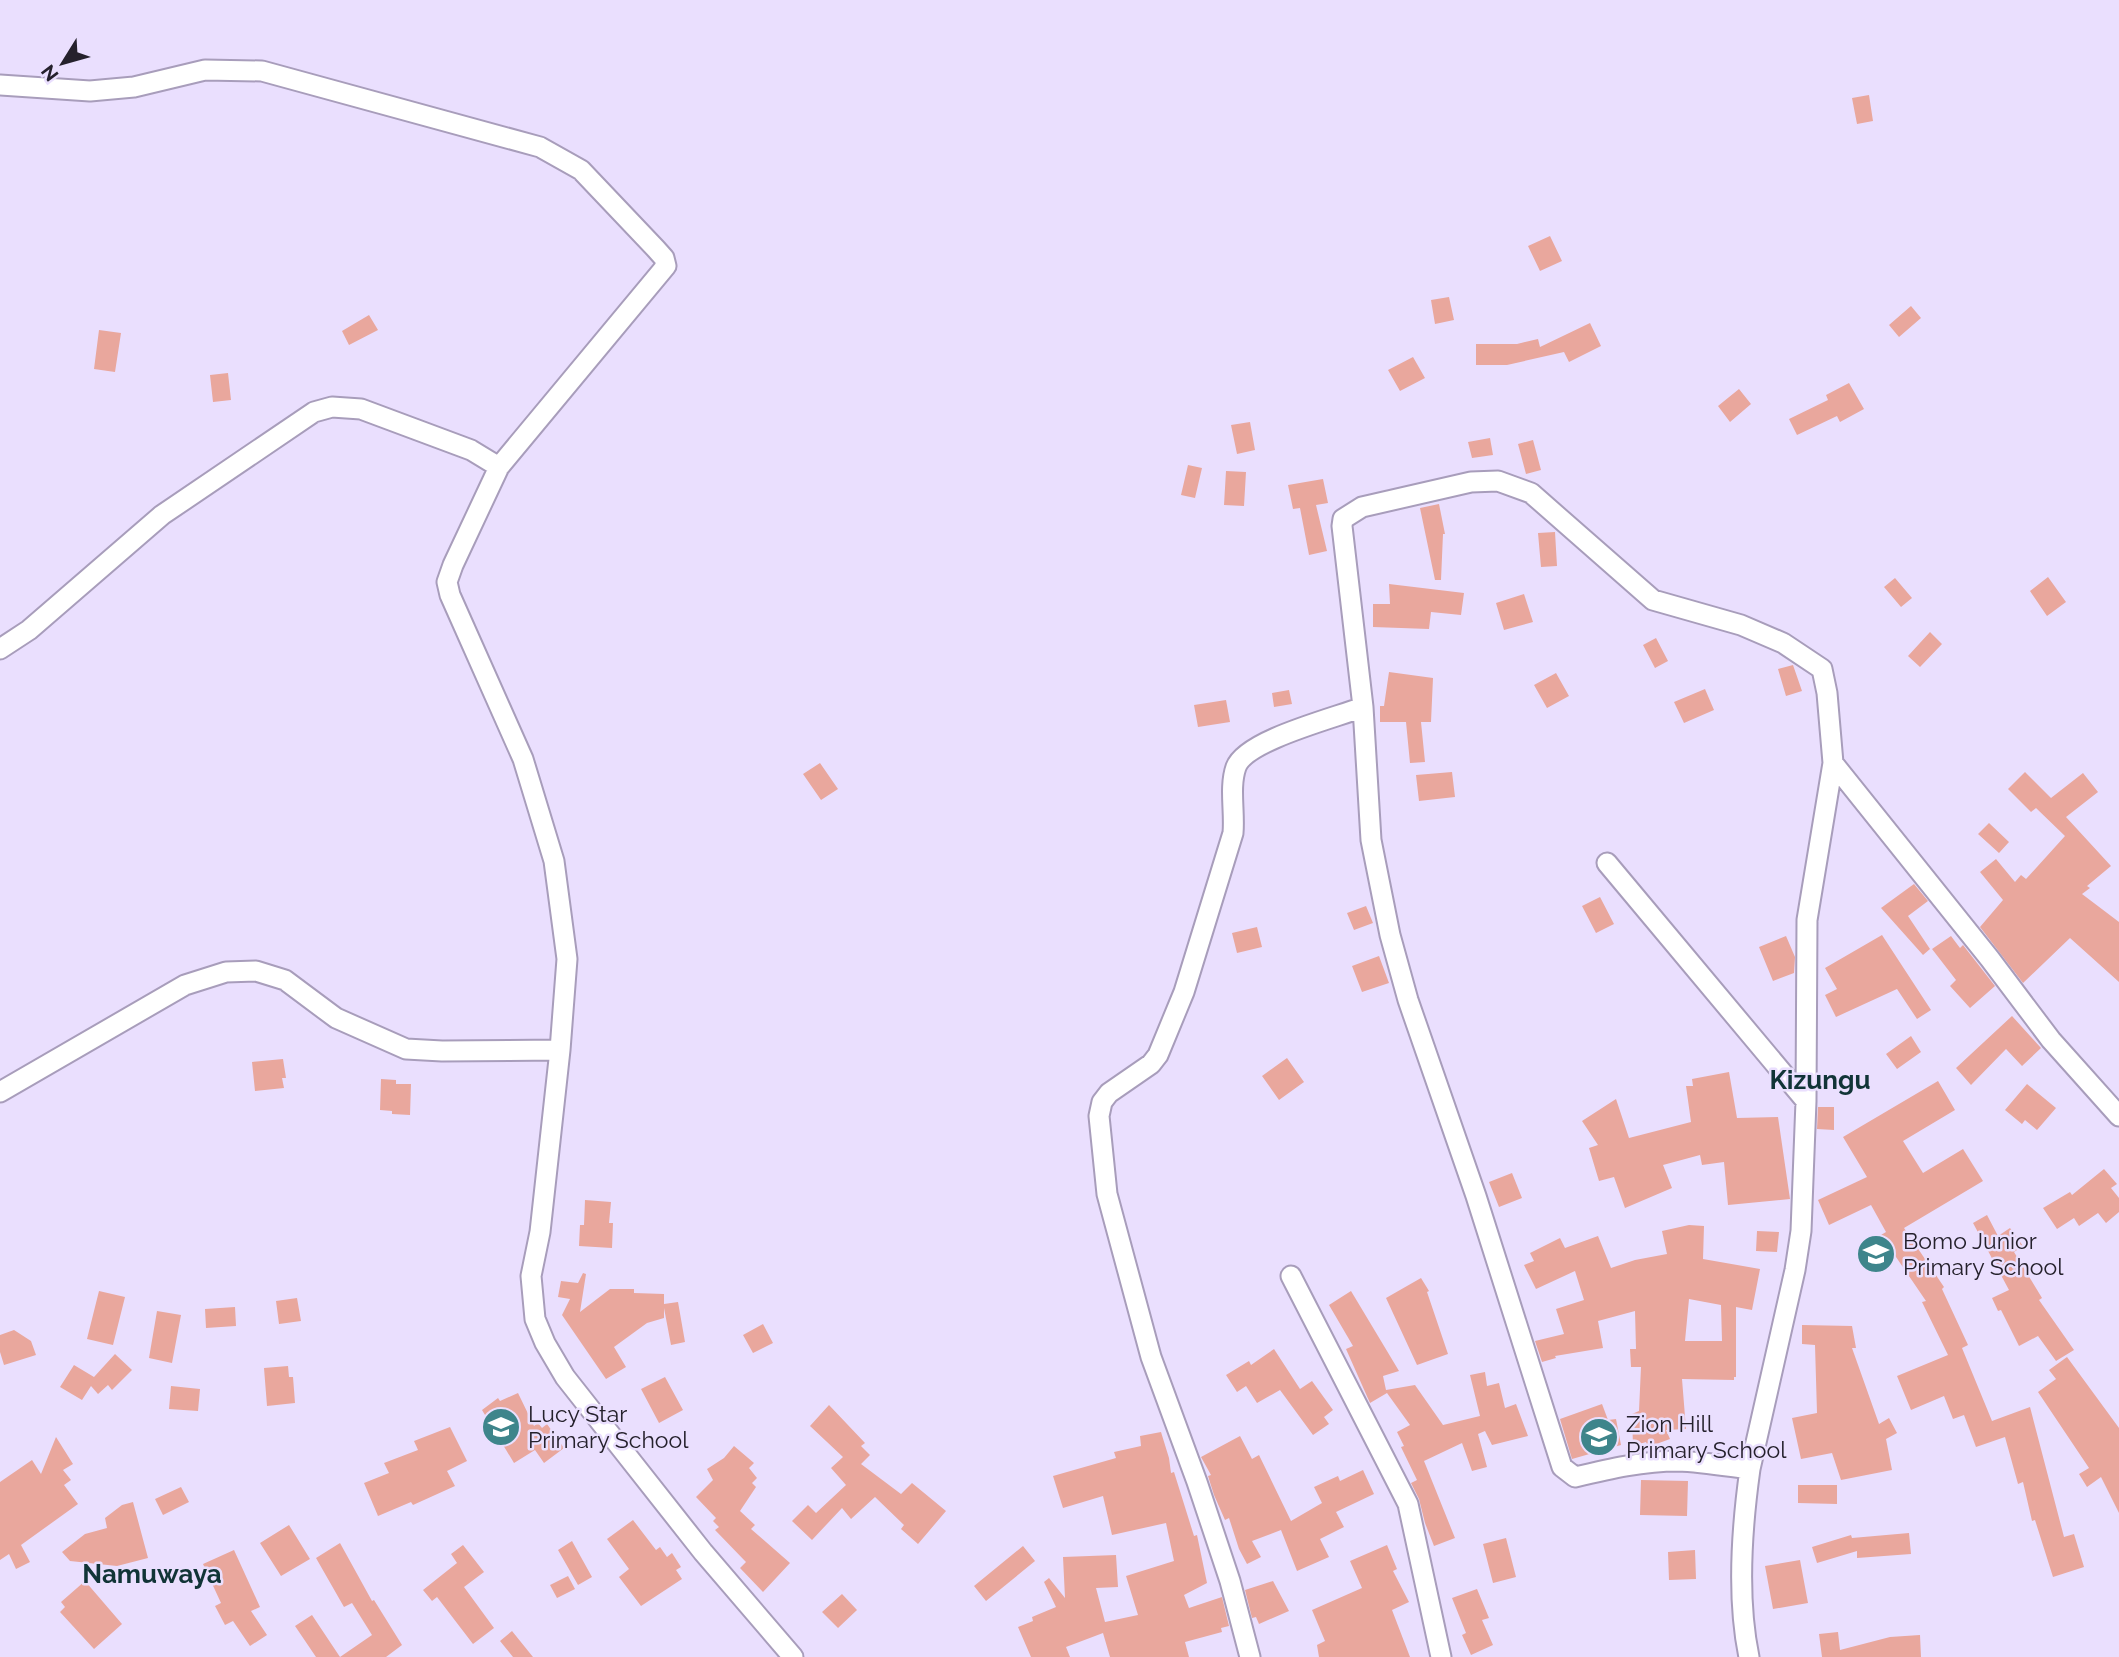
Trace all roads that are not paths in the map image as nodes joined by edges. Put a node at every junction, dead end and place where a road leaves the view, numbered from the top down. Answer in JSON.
{"nodes":[{"id":1,"x":0,"y":85,"type":"edge"},
{"id":2,"x":499,"y":467,"type":"junction"},
{"id":3,"x":0,"y":649,"type":"edge"},
{"id":4,"x":1363,"y":707,"type":"junction"},
{"id":5,"x":1833,"y":763,"type":"junction"},
{"id":6,"x":1607,"y":863,"type":"dead end"},
{"id":7,"x":560,"y":1050,"type":"junction"},
{"id":8,"x":0,"y":1092,"type":"edge"},
{"id":9,"x":1806,"y":1101,"type":"junction"},
{"id":10,"x":2119,"y":1116,"type":"edge"},
{"id":11,"x":1291,"y":1276,"type":"dead end"},
{"id":12,"x":1750,"y":1469,"type":"junction"},
{"id":13,"x":793,"y":1657,"type":"edge"},
{"id":14,"x":1250,"y":1657,"type":"edge"},
{"id":15,"x":1441,"y":1657,"type":"edge"},
{"id":16,"x":1749,"y":1657,"type":"edge"}],
"edges":[{"from":1,"to":2,"type":"street"},
{"from":2,"to":3,"type":"street"},
{"from":2,"to":7,"type":"street"},
{"from":4,"to":5,"type":"street"},
{"from":4,"to":12,"type":"street"},
{"from":4,"to":14,"type":"street"},
{"from":5,"to":9,"type":"street"},
{"from":5,"to":10,"type":"street"},
{"from":6,"to":9,"type":"street"},
{"from":7,"to":8,"type":"street"},
{"from":7,"to":13,"type":"street"},
{"from":9,"to":12,"type":"street"},
{"from":11,"to":15,"type":"street"},
{"from":12,"to":16,"type":"street"}]}
